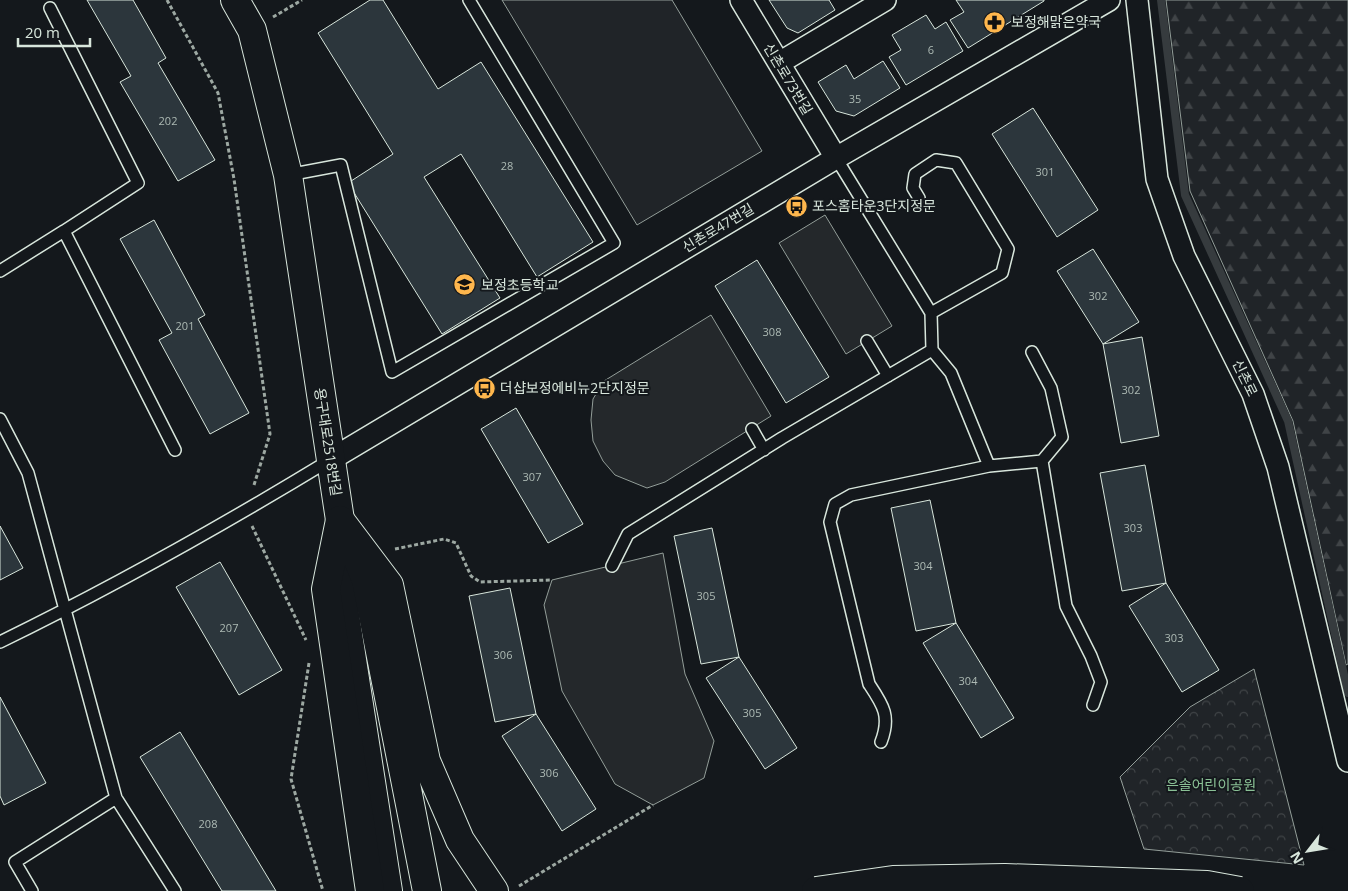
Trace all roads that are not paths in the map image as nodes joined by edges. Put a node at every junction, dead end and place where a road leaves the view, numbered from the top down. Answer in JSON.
{"nodes":[{"id":1,"x":235,"y":0,"type":"edge"},
{"id":2,"x":469,"y":0,"type":"edge"},
{"id":3,"x":740,"y":0,"type":"edge"},
{"id":4,"x":885,"y":0,"type":"edge"},
{"id":5,"x":1109,"y":0,"type":"edge"},
{"id":6,"x":1137,"y":0,"type":"edge"},
{"id":7,"x":50,"y":8,"type":"dead end"},
{"id":8,"x":779,"y":63,"type":"junction"},
{"id":9,"x":836,"y":158,"type":"junction"},
{"id":10,"x":288,"y":175,"type":"junction"},
{"id":11,"x":919,"y":198,"type":"dead end"},
{"id":12,"x":64,"y":231,"type":"junction"},
{"id":13,"x":0,"y":271,"type":"edge"},
{"id":14,"x":931,"y":313,"type":"junction"},
{"id":15,"x":867,"y":341,"type":"dead end"},
{"id":16,"x":932,"y":350,"type":"junction"},
{"id":17,"x":1032,"y":352,"type":"dead end"},
{"id":18,"x":888,"y":376,"type":"junction"},
{"id":19,"x":0,"y":419,"type":"edge"},
{"id":20,"x":752,"y":429,"type":"dead end"},
{"id":21,"x":175,"y":450,"type":"dead end"},
{"id":22,"x":764,"y":450,"type":"junction"},
{"id":23,"x":330,"y":460,"type":"junction"},
{"id":24,"x":1042,"y":461,"type":"junction"},
{"id":25,"x":989,"y":466,"type":"junction"},
{"id":26,"x":340,"y":520,"type":"junction"},
{"id":27,"x":612,"y":566,"type":"dead end"},
{"id":28,"x":64,"y":611,"type":"junction"},
{"id":29,"x":0,"y":642,"type":"edge"},
{"id":30,"x":1093,"y":705,"type":"dead end"},
{"id":31,"x":881,"y":742,"type":"dead end"},
{"id":32,"x":1348,"y":761,"type":"edge"},
{"id":33,"x":116,"y":798,"type":"junction"},
{"id":34,"x":32,"y":891,"type":"edge"},
{"id":35,"x":175,"y":891,"type":"edge"},
{"id":36,"x":370,"y":891,"type":"edge"},
{"id":37,"x":388,"y":891,"type":"edge"},
{"id":38,"x":427,"y":891,"type":"edge"},
{"id":39,"x":494,"y":891,"type":"edge"},
{"id":40,"x":816,"y":891,"type":"edge"},
{"id":41,"x":1240,"y":891,"type":"edge"}],
"edges":[{"from":1,"to":10,"type":"main road","name":"용구대로2518번길"},
{"from":2,"to":10,"type":"lane"},
{"from":3,"to":8,"type":"street","name":"신촌로73번길"},
{"from":4,"to":8,"type":"street"},
{"from":5,"to":9,"type":"street","name":"신촌로47번길"},
{"from":6,"to":32,"type":"street","name":"신촌로"},
{"from":7,"to":12,"type":"lane"},
{"from":8,"to":9,"type":"street","name":"신촌로73번길"},
{"from":9,"to":14,"type":"lane"},
{"from":9,"to":23,"type":"street","name":"신촌로47번길"},
{"from":10,"to":23,"type":"main road","name":"용구대로2518번길"},
{"from":11,"to":14,"type":"lane"},
{"from":12,"to":13,"type":"lane"},
{"from":12,"to":21,"type":"lane"},
{"from":14,"to":16,"type":"lane"},
{"from":15,"to":18,"type":"lane"},
{"from":16,"to":18,"type":"lane"},
{"from":16,"to":25,"type":"lane"},
{"from":17,"to":24,"type":"lane"},
{"from":18,"to":22,"type":"lane"},
{"from":19,"to":28,"type":"lane"},
{"from":20,"to":22,"type":"lane"},
{"from":22,"to":27,"type":"lane"},
{"from":23,"to":26,"type":"main road","name":"용구대로2518번길"},
{"from":23,"to":28,"type":"lane"},
{"from":24,"to":25,"type":"lane"},
{"from":24,"to":30,"type":"lane"},
{"from":25,"to":31,"type":"lane"},
{"from":26,"to":36,"type":"main road"},
{"from":26,"to":37,"type":"main road","name":"용구대로2518번길"},
{"from":26,"to":38,"type":"main road"},
{"from":26,"to":39,"type":"main road"},
{"from":28,"to":29,"type":"lane"},
{"from":28,"to":33,"type":"lane"},
{"from":33,"to":34,"type":"lane"},
{"from":33,"to":35,"type":"lane"},
{"from":40,"to":41,"type":"main road","bridge":true}]}
